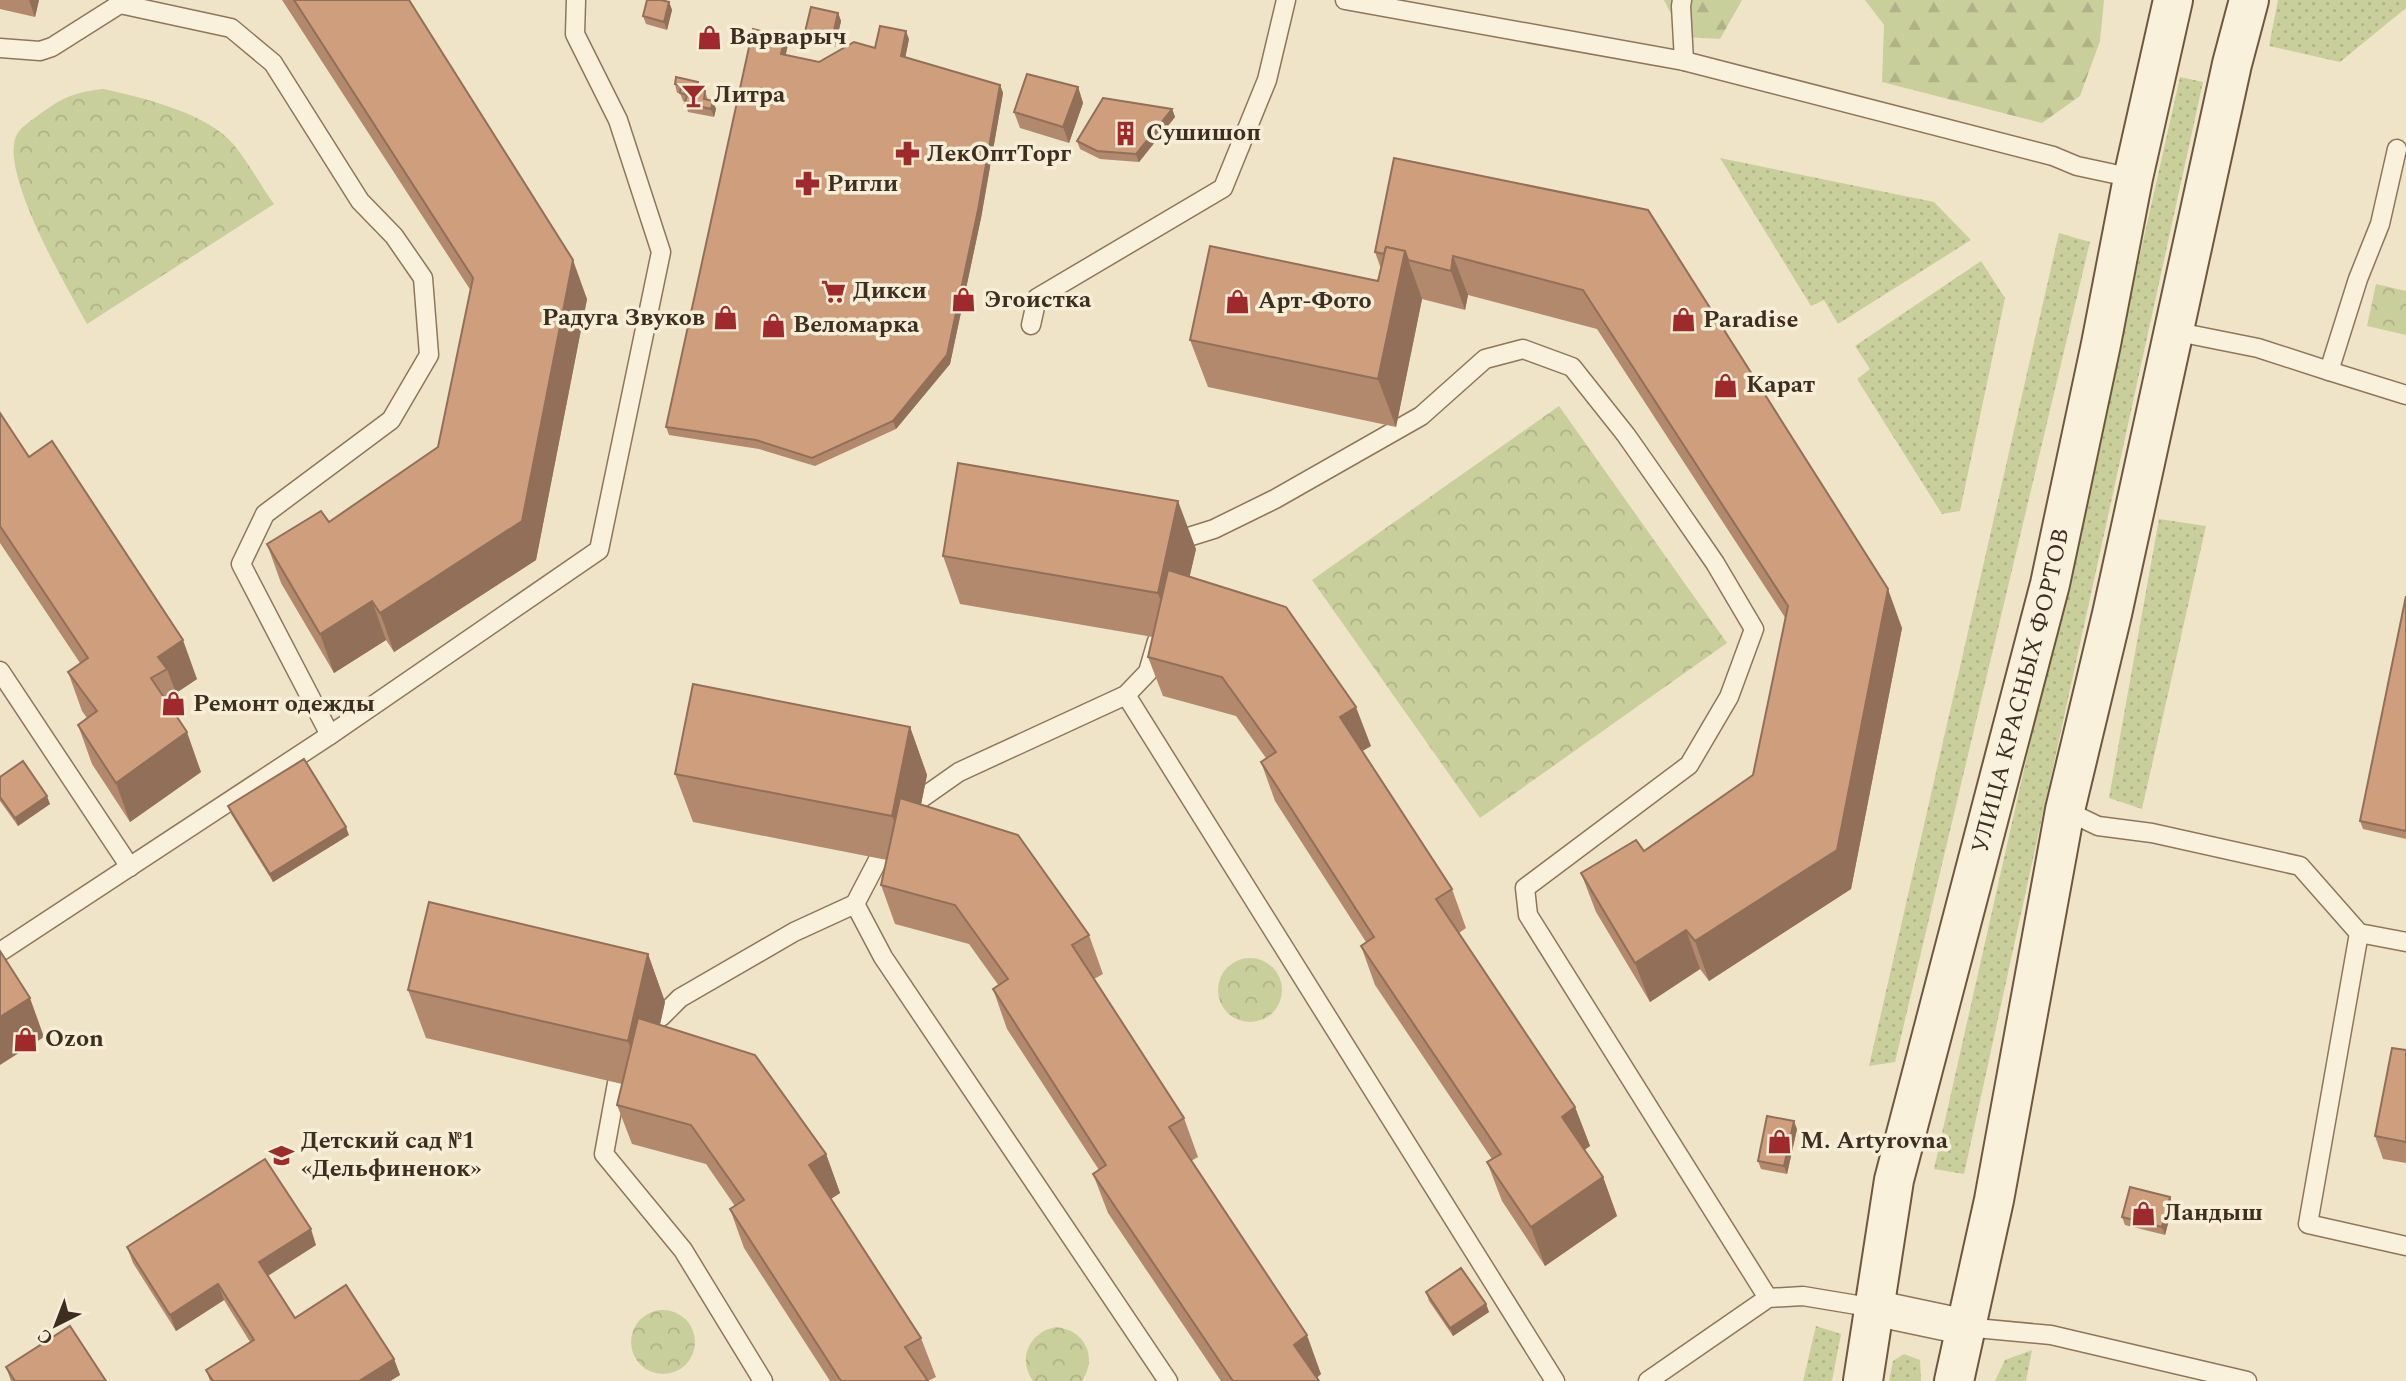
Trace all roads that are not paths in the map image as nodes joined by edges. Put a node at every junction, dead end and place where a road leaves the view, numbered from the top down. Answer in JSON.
{"nodes":[{"id":1,"x":576,"y":0,"type":"edge"},
{"id":2,"x":1286,"y":0,"type":"edge"},
{"id":3,"x":1345,"y":0,"type":"edge"},
{"id":4,"x":1682,"y":0,"type":"edge"},
{"id":5,"x":2173,"y":0,"type":"edge"},
{"id":6,"x":2249,"y":0,"type":"edge"},
{"id":7,"x":0,"y":48,"type":"edge"},
{"id":8,"x":1684,"y":61,"type":"junction"},
{"id":9,"x":2397,"y":149,"type":"dead end"},
{"id":10,"x":2133,"y":178,"type":"junction"},
{"id":11,"x":1031,"y":325,"type":"dead end"},
{"id":12,"x":2174,"y":331,"type":"junction"},
{"id":13,"x":2329,"y":371,"type":"junction"},
{"id":14,"x":2406,"y":395,"type":"edge"},
{"id":15,"x":1181,"y":546,"type":"dead end"},
{"id":16,"x":1158,"y":638,"type":"edge"},
{"id":17,"x":0,"y":671,"type":"edge"},
{"id":18,"x":1126,"y":695,"type":"junction"},
{"id":19,"x":330,"y":735,"type":"junction"},
{"id":20,"x":922,"y":798,"type":"dead end"},
{"id":21,"x":2065,"y":810,"type":"junction"},
{"id":22,"x":879,"y":858,"type":"edge"},
{"id":23,"x":130,"y":867,"type":"junction"},
{"id":24,"x":855,"y":904,"type":"junction"},
{"id":25,"x":2359,"y":933,"type":"junction"},
{"id":26,"x":2406,"y":942,"type":"edge"},
{"id":27,"x":0,"y":952,"type":"edge"},
{"id":28,"x":661,"y":1017,"type":"dead end"},
{"id":29,"x":617,"y":1083,"type":"edge"},
{"id":30,"x":2406,"y":1246,"type":"edge"},
{"id":31,"x":1768,"y":1298,"type":"junction"},
{"id":32,"x":1875,"y":1308,"type":"junction"},
{"id":33,"x":1965,"y":1327,"type":"junction"},
{"id":34,"x":764,"y":1381,"type":"edge"},
{"id":35,"x":1168,"y":1381,"type":"edge"},
{"id":36,"x":1555,"y":1381,"type":"edge"},
{"id":37,"x":1648,"y":1381,"type":"edge"},
{"id":38,"x":1863,"y":1381,"type":"edge"},
{"id":39,"x":1954,"y":1381,"type":"edge"},
{"id":40,"x":2247,"y":1381,"type":"edge"}],
"edges":[{"from":1,"to":19,"type":"lane"},
{"from":2,"to":11,"type":"lane"},
{"from":3,"to":8,"type":"lane"},
{"from":4,"to":8,"type":"lane"},
{"from":5,"to":10,"type":"street","name":"УЛИЦА КРАСНЫХ ФОРТОВ"},
{"from":6,"to":12,"type":"street"},
{"from":7,"to":19,"type":"lane"},
{"from":8,"to":10,"type":"lane"},
{"from":9,"to":13,"type":"lane"},
{"from":10,"to":32,"type":"street","name":"УЛИЦА КРАСНЫХ ФОРТОВ"},
{"from":12,"to":13,"type":"lane"},
{"from":12,"to":21,"type":"street"},
{"from":13,"to":14,"type":"lane"},
{"from":15,"to":31,"type":"lane"},
{"from":16,"to":18,"type":"lane"},
{"from":17,"to":23,"type":"lane"},
{"from":18,"to":20,"type":"lane"},
{"from":18,"to":36,"type":"lane"},
{"from":19,"to":23,"type":"lane"},
{"from":21,"to":25,"type":"lane"},
{"from":21,"to":33,"type":"street"},
{"from":22,"to":24,"type":"lane"},
{"from":23,"to":27,"type":"lane"},
{"from":24,"to":28,"type":"lane"},
{"from":24,"to":35,"type":"lane"},
{"from":25,"to":26,"type":"lane"},
{"from":25,"to":30,"type":"lane"},
{"from":29,"to":34,"type":"lane"},
{"from":31,"to":32,"type":"lane"},
{"from":31,"to":37,"type":"lane"},
{"from":32,"to":33,"type":"street"},
{"from":32,"to":38,"type":"street","name":"УЛИЦА КРАСНЫХ ФОРТОВ"},
{"from":33,"to":39,"type":"street"},
{"from":33,"to":40,"type":"lane"}]}
